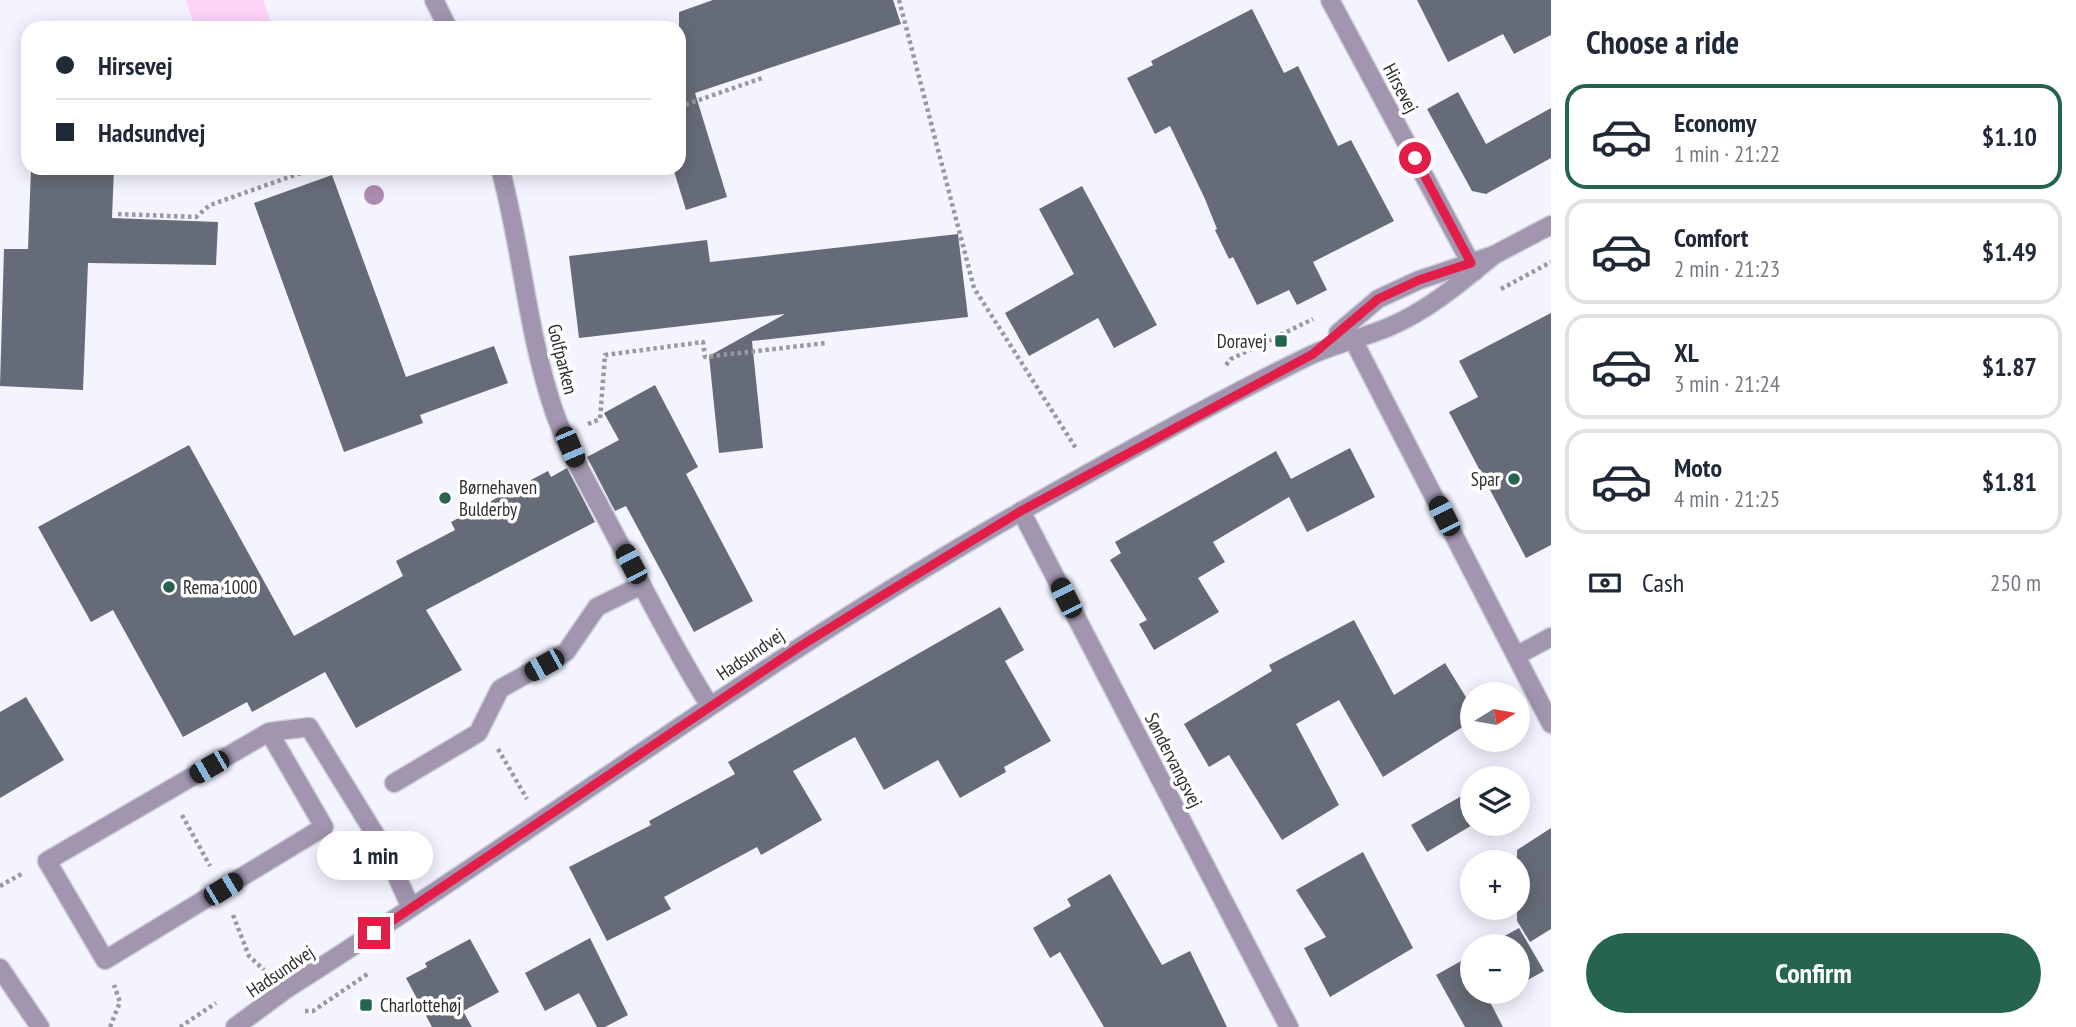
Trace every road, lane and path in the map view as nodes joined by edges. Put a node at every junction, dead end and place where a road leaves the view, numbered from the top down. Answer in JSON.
{"nodes":[{"id":1,"x":435,"y":0,"type":"edge"},
{"id":2,"x":899,"y":0,"type":"edge"},
{"id":3,"x":1330,"y":0,"type":"edge"},
{"id":4,"x":445,"y":21,"type":"edge"},
{"id":5,"x":762,"y":78,"type":"dead end"},
{"id":6,"x":686,"y":105,"type":"edge"},
{"id":7,"x":295,"y":175,"type":"edge"},
{"id":8,"x":502,"y":175,"type":"edge"},
{"id":9,"x":118,"y":214,"type":"dead end"},
{"id":10,"x":1551,"y":225,"type":"edge"},
{"id":11,"x":1473,"y":267,"type":"junction"},
{"id":12,"x":1349,"y":333,"type":"junction"},
{"id":13,"x":826,"y":343,"type":"dead end"},
{"id":14,"x":565,"y":434,"type":"junction"},
{"id":15,"x":1092,"y":474,"type":"junction"},
{"id":16,"x":1021,"y":511,"type":"junction"},
{"id":17,"x":642,"y":585,"type":"junction"},
{"id":18,"x":1551,"y":637,"type":"edge"},
{"id":19,"x":1516,"y":656,"type":"junction"},
{"id":20,"x":710,"y":706,"type":"junction"},
{"id":21,"x":1549,"y":715,"type":"edge"},
{"id":22,"x":483,"y":722,"type":"junction"},
{"id":23,"x":270,"y":732,"type":"junction"},
{"id":24,"x":394,"y":783,"type":"dead end"},
{"id":25,"x":168,"y":790,"type":"junction"},
{"id":26,"x":539,"y":821,"type":"junction"},
{"id":27,"x":223,"y":889,"type":"junction"},
{"id":28,"x":411,"y":908,"type":"junction"},
{"id":29,"x":0,"y":968,"type":"edge"},
{"id":30,"x":285,"y":990,"type":"junction"},
{"id":31,"x":120,"y":1002,"type":"dead end"},
{"id":32,"x":260,"y":1020,"type":"edge"},
{"id":33,"x":40,"y":1027,"type":"edge"},
{"id":34,"x":110,"y":1027,"type":"edge"},
{"id":35,"x":235,"y":1027,"type":"edge"},
{"id":36,"x":1289,"y":1027,"type":"edge"}],
"edges":[{"from":1,"to":4,"type":"street"},
{"from":2,"to":15,"type":"path"},
{"from":3,"to":11,"type":"street","name":"Hirsevej"},
{"from":5,"to":6,"type":"path"},
{"from":7,"to":9,"type":"path"},
{"from":8,"to":14,"type":"street","name":"Golfparken"},
{"from":10,"to":11,"type":"street","name":"Hadsundvej"},
{"from":11,"to":12,"type":"street","name":"Hadsundvej"},
{"from":11,"to":12,"type":"street","name":"Hadsundvej"},
{"from":12,"to":15,"type":"street","name":"Hadsundvej"},
{"from":12,"to":19,"type":"street"},
{"from":13,"to":14,"type":"path"},
{"from":14,"to":17,"type":"street","name":"Golfparken"},
{"from":15,"to":16,"type":"street","name":"Hadsundvej"},
{"from":16,"to":20,"type":"street","name":"Hadsundvej"},
{"from":16,"to":36,"type":"street","name":"Søndervangsvej"},
{"from":17,"to":20,"type":"street","name":"Golfparken"},
{"from":17,"to":22,"type":"street"},
{"from":18,"to":19,"type":"street"},
{"from":19,"to":21,"type":"street"},
{"from":20,"to":26,"type":"street","name":"Hadsundvej"},
{"from":22,"to":24,"type":"street"},
{"from":22,"to":26,"type":"path"},
{"from":23,"to":25,"type":"street"},
{"from":23,"to":27,"type":"street"},
{"from":23,"to":28,"type":"street"},
{"from":25,"to":27,"type":"path"},
{"from":25,"to":27,"type":"street"},
{"from":26,"to":28,"type":"street","name":"Hadsundvej"},
{"from":27,"to":30,"type":"path"},
{"from":28,"to":30,"type":"street","name":"Hadsundvej"},
{"from":29,"to":33,"type":"street"},
{"from":30,"to":32,"type":"street","name":"Hadsundvej"},
{"from":31,"to":34,"type":"path"},
{"from":32,"to":35,"type":"street","name":"Hadsundvej"}]}
